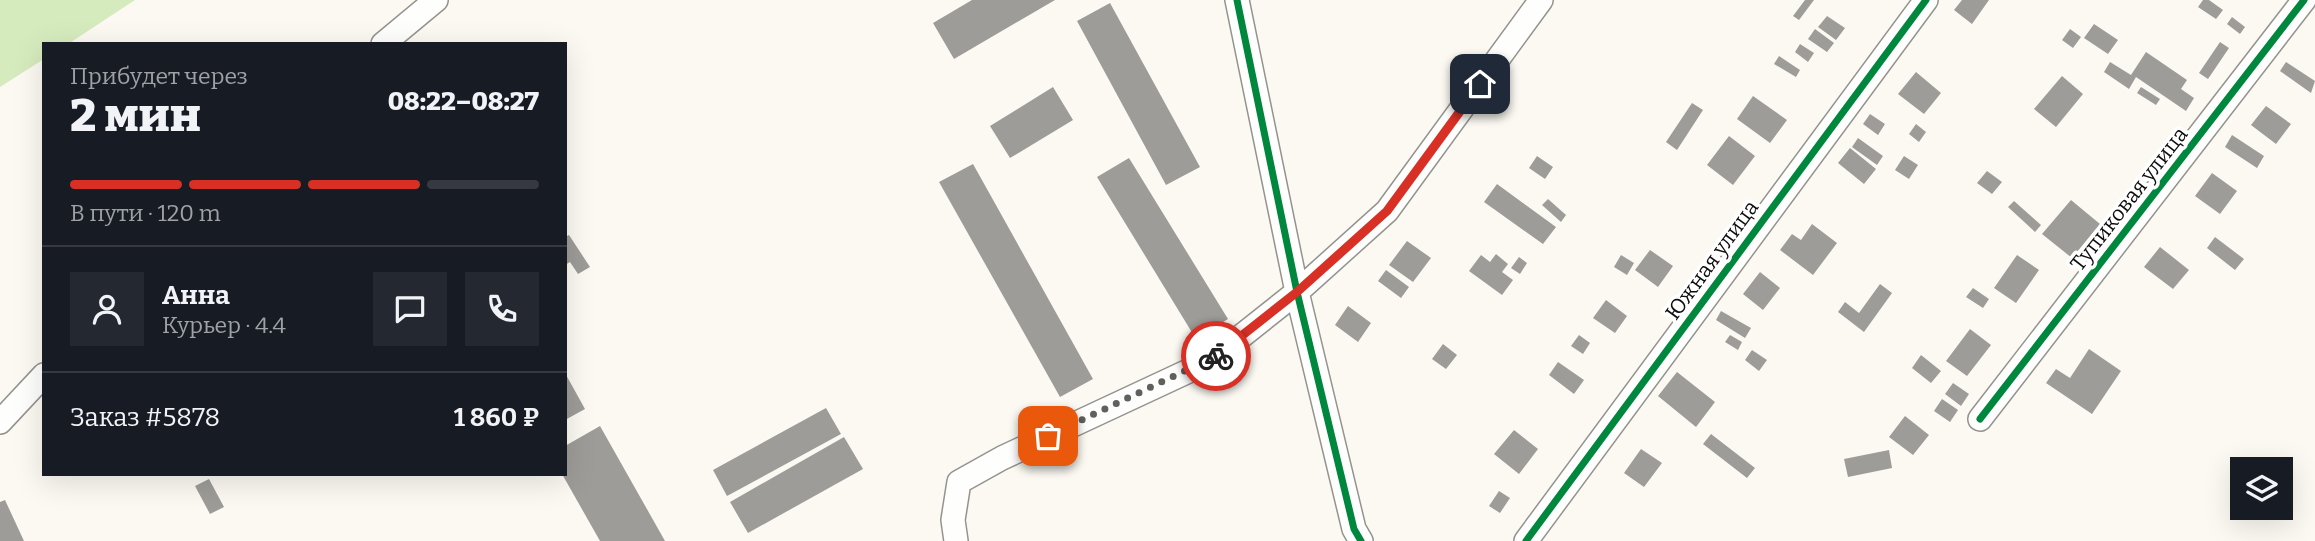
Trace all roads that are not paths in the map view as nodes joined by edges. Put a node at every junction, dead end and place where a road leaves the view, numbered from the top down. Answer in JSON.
{"nodes":[{"id":1,"x":436,"y":0,"type":"edge"},
{"id":2,"x":1237,"y":0,"type":"edge"},
{"id":3,"x":1541,"y":0,"type":"edge"},
{"id":4,"x":1926,"y":0,"type":"edge"},
{"id":5,"x":2304,"y":0,"type":"edge"},
{"id":6,"x":385,"y":42,"type":"edge"},
{"id":7,"x":1297,"y":292,"type":"junction"},
{"id":8,"x":42,"y":377,"type":"edge"},
{"id":9,"x":1980,"y":419,"type":"dead end"},
{"id":10,"x":0,"y":422,"type":"edge"},
{"id":11,"x":956,"y":541,"type":"edge"},
{"id":12,"x":1361,"y":541,"type":"edge"},
{"id":13,"x":1526,"y":541,"type":"edge"}],
"edges":[{"from":1,"to":6,"type":"street"},
{"from":2,"to":7,"type":"street"},
{"from":3,"to":7,"type":"street"},
{"from":4,"to":13,"type":"street","name":"Южная улица"},
{"from":5,"to":9,"type":"street","name":"Тупиковая улица"},
{"from":7,"to":11,"type":"street"},
{"from":7,"to":12,"type":"street"},
{"from":8,"to":10,"type":"street"}]}
